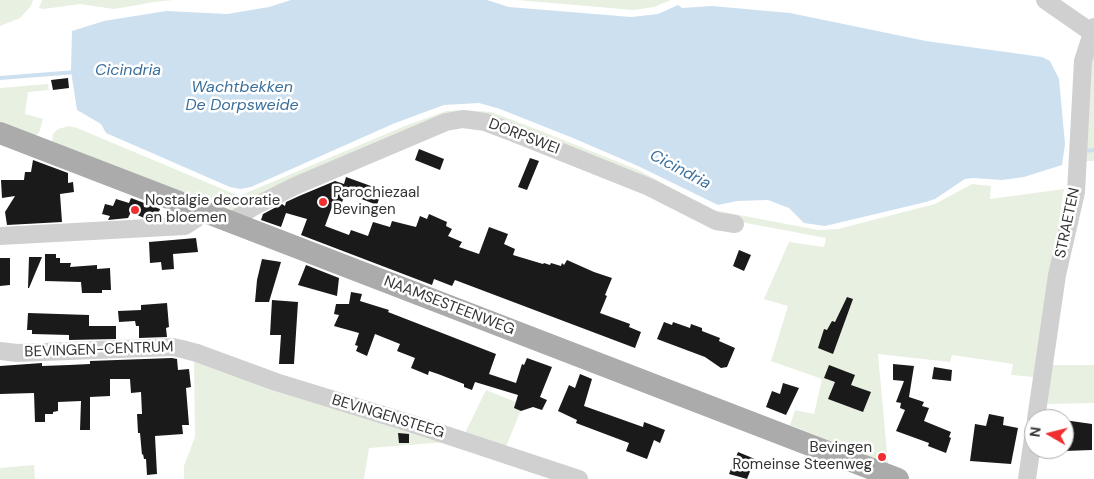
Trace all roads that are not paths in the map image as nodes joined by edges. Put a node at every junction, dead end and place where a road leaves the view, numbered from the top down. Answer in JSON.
{"nodes":[{"id":1,"x":1045,"y":0,"type":"edge"},
{"id":2,"x":1093,"y":30,"type":"edge"},
{"id":3,"x":0,"y":133,"type":"edge"},
{"id":4,"x":201,"y":210,"type":"junction"},
{"id":5,"x":230,"y":222,"type":"junction"},
{"id":6,"x":735,"y":224,"type":"dead end"},
{"id":7,"x":0,"y":236,"type":"edge"},
{"id":8,"x":0,"y":351,"type":"edge"},
{"id":9,"x":197,"y":352,"type":"joint"},
{"id":10,"x":1037,"y":409,"type":"edge"},
{"id":11,"x":1030,"y":459,"type":"edge"},
{"id":12,"x":579,"y":479,"type":"edge"},
{"id":13,"x":898,"y":479,"type":"edge"},
{"id":14,"x":1027,"y":479,"type":"edge"}],
"edges":[{"from":1,"to":2,"type":"street"},
{"from":2,"to":10,"type":"street","name":"STRAETEN"},
{"from":3,"to":4,"type":"main road","name":"NAAMSESTEENWEG"},
{"from":4,"to":5,"type":"main road","name":"NAAMSESTEENWEG"},
{"from":4,"to":7,"type":"street"},
{"from":5,"to":6,"type":"street","name":"DORPSWEI"},
{"from":5,"to":13,"type":"main road","name":"NAAMSESTEENWEG"},
{"from":8,"to":9,"type":"street","name":"BEVINGEN-CENTRUM"},
{"from":9,"to":12,"type":"street","name":"BEVINGENSTEEG"},
{"from":11,"to":14,"type":"street"}]}
